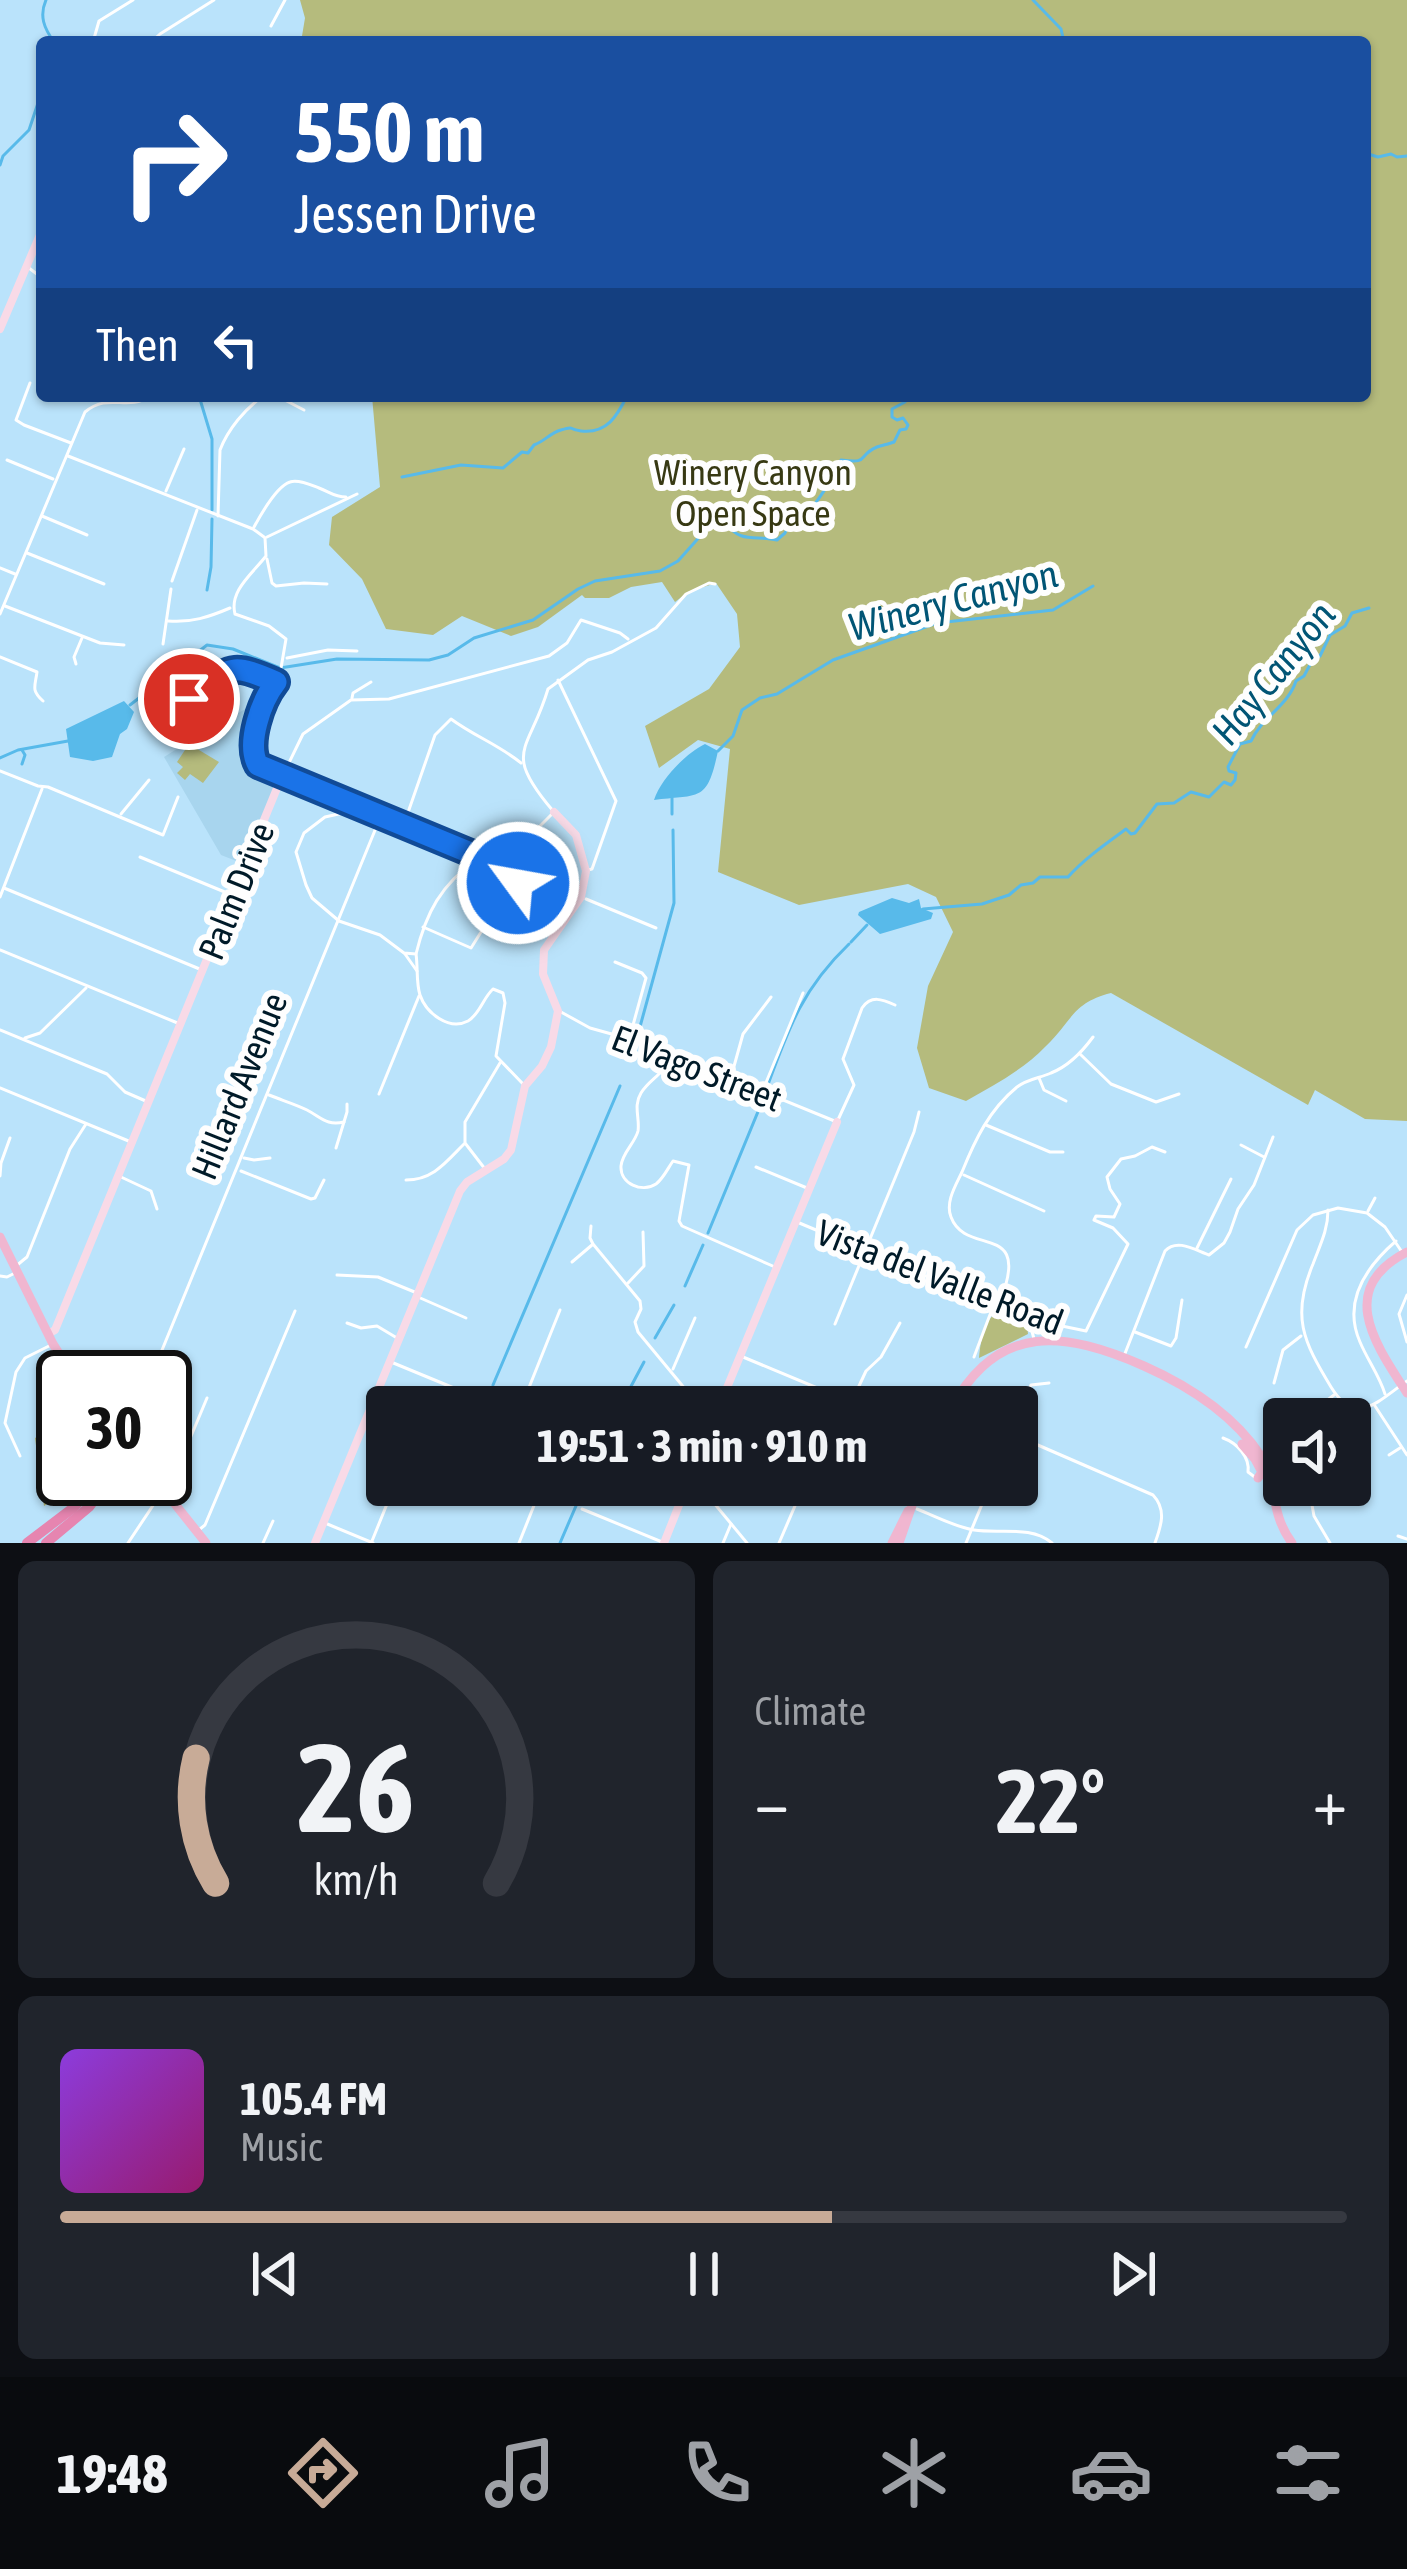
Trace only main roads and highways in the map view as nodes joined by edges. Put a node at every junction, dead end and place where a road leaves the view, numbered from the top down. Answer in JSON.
{"nodes":[{"id":1,"x":0,"y":1237,"type":"edge"},
{"id":2,"x":1405,"y":1253,"type":"edge"},
{"id":3,"x":58,"y":1350,"type":"edge"},
{"id":4,"x":967,"y":1386,"type":"edge"},
{"id":5,"x":1405,"y":1386,"type":"edge"},
{"id":6,"x":76,"y":1506,"type":"edge"},
{"id":7,"x":90,"y":1506,"type":"edge"},
{"id":8,"x":174,"y":1506,"type":"edge"},
{"id":9,"x":910,"y":1506,"type":"edge"},
{"id":10,"x":27,"y":1543,"type":"edge"},
{"id":11,"x":46,"y":1543,"type":"edge"},
{"id":12,"x":206,"y":1543,"type":"edge"},
{"id":13,"x":896,"y":1543,"type":"edge"},
{"id":14,"x":1292,"y":1543,"type":"edge"}],
"edges":[{"from":1,"to":3,"type":"main road"},
{"from":2,"to":5,"type":"main road"},
{"from":4,"to":14,"type":"main road"},
{"from":6,"to":10,"type":"highway"},
{"from":7,"to":11,"type":"highway"},
{"from":8,"to":12,"type":"main road"},
{"from":9,"to":13,"type":"main road"}]}
